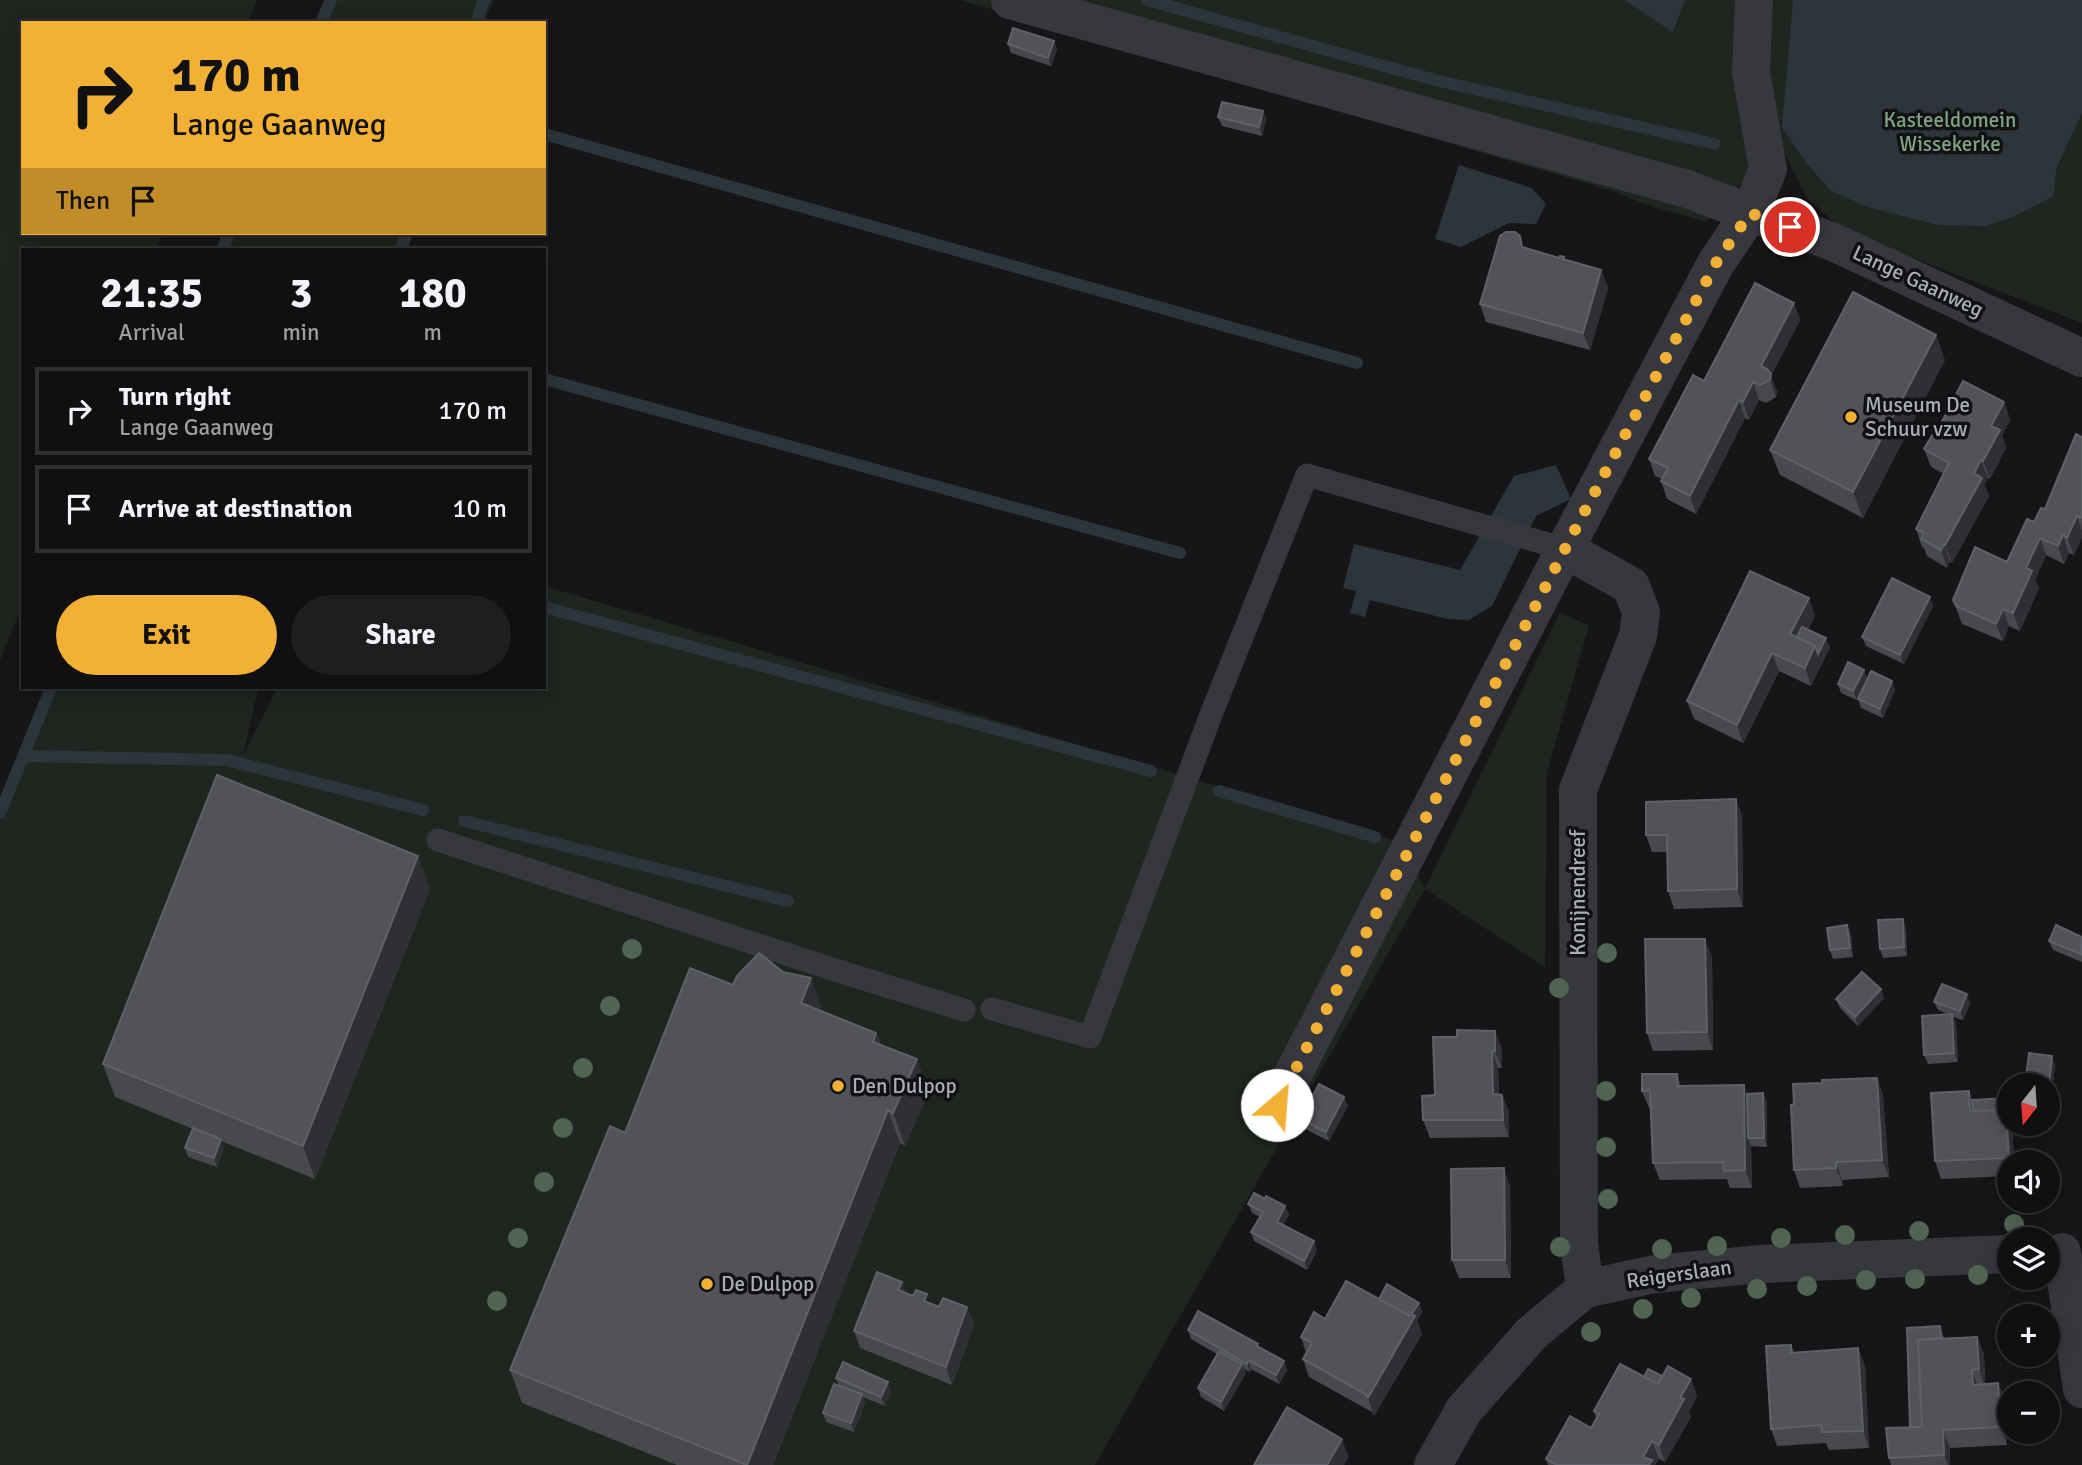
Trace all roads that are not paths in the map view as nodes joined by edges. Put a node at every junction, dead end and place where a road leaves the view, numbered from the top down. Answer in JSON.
{"nodes":[{"id":1,"x":1010,"y":0,"type":"edge"},
{"id":2,"x":1754,"y":0,"type":"edge"},
{"id":3,"x":1750,"y":213,"type":"junction"},
{"id":4,"x":2082,"y":358,"type":"edge"},
{"id":5,"x":1565,"y":549,"type":"junction"},
{"id":6,"x":438,"y":840,"type":"dead end"},
{"id":7,"x":992,"y":1009,"type":"dead end"},
{"id":8,"x":964,"y":1010,"type":"dead end"},
{"id":9,"x":1277,"y":1105,"type":"dead end"},
{"id":10,"x":2064,"y":1250,"type":"edge"},
{"id":11,"x":1997,"y":1254,"type":"edge"},
{"id":12,"x":1586,"y":1289,"type":"junction"},
{"id":13,"x":2082,"y":1389,"type":"edge"},
{"id":14,"x":1433,"y":1465,"type":"edge"}],
"edges":[{"from":1,"to":3,"type":"street","name":"Lange Gaanweg"},
{"from":2,"to":3,"type":"street"},
{"from":3,"to":4,"type":"street","name":"Lange Gaanweg"},
{"from":3,"to":5,"type":"street"},
{"from":5,"to":7,"type":"lane"},
{"from":5,"to":9,"type":"street"},
{"from":5,"to":12,"type":"street","name":"Konijnendreef"},
{"from":6,"to":8,"type":"lane"},
{"from":10,"to":13,"type":"street"},
{"from":11,"to":12,"type":"street","name":"Reigerslaan"},
{"from":12,"to":14,"type":"street","name":"Reigerslaan"}]}
